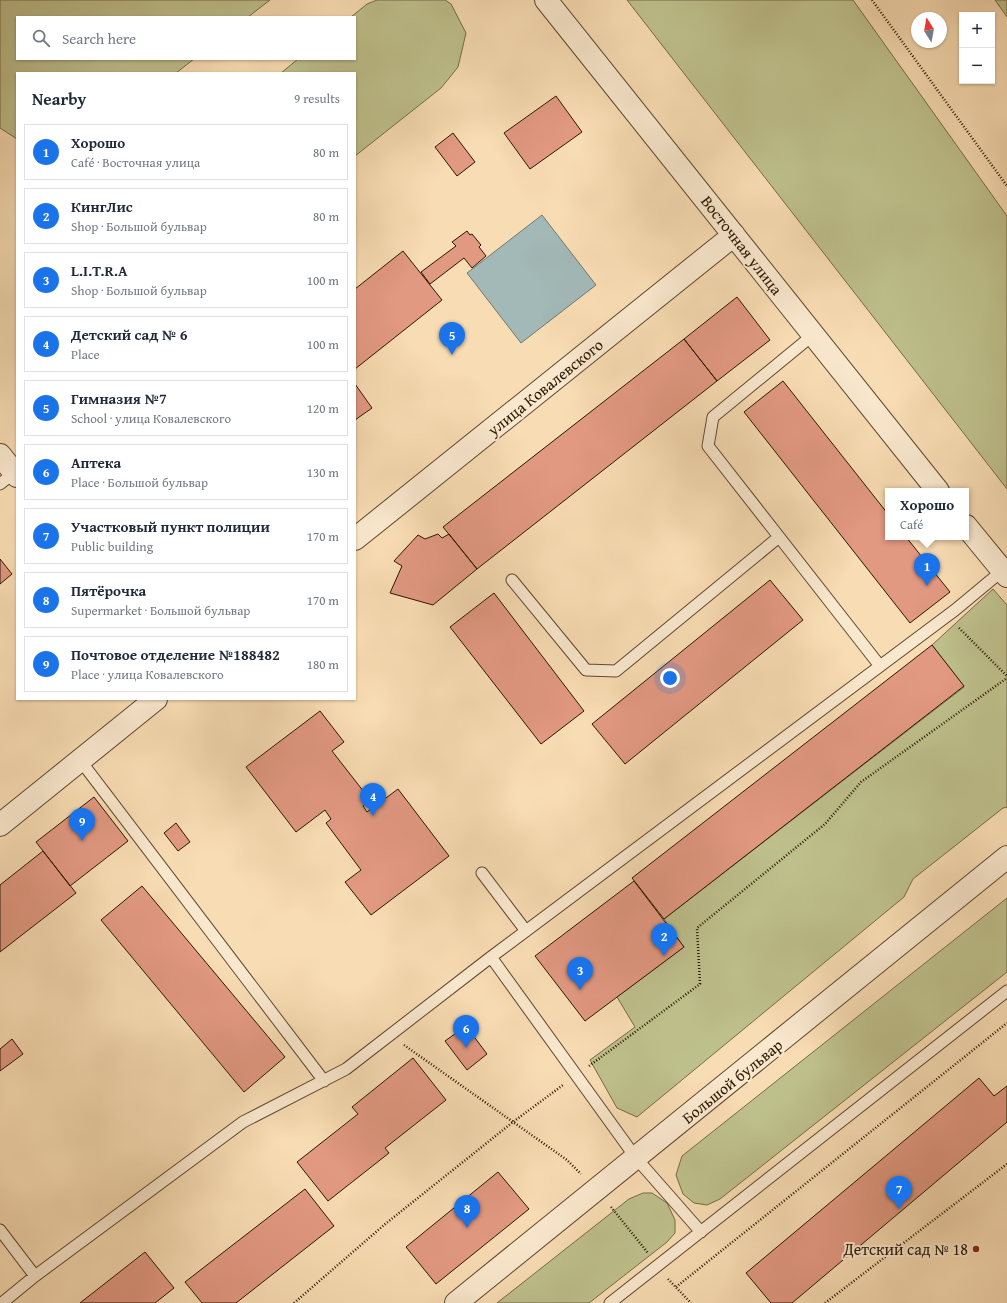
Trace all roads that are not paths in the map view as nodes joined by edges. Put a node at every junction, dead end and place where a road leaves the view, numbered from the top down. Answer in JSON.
{"nodes":[{"id":1,"x":546,"y":0,"type":"edge"},
{"id":2,"x":734,"y":235,"type":"junction"},
{"id":3,"x":813,"y":335,"type":"junction"},
{"id":4,"x":0,"y":454,"type":"edge"},
{"id":5,"x":10,"y":477,"type":"edge"},
{"id":6,"x":936,"y":488,"type":"edge"},
{"id":7,"x":969,"y":530,"type":"edge"},
{"id":8,"x":779,"y":537,"type":"junction"},
{"id":9,"x":356,"y":538,"type":"edge"},
{"id":10,"x":1005,"y":574,"type":"edge"},
{"id":11,"x":512,"y":580,"type":"dead end"},
{"id":12,"x":880,"y":666,"type":"junction"},
{"id":13,"x":155,"y":700,"type":"edge"},
{"id":14,"x":80,"y":760,"type":"junction"},
{"id":15,"x":0,"y":825,"type":"edge"},
{"id":16,"x":1007,"y":858,"type":"edge"},
{"id":17,"x":482,"y":873,"type":"dead end"},
{"id":18,"x":526,"y":931,"type":"junction"},
{"id":19,"x":491,"y":957,"type":"junction"},
{"id":20,"x":1007,"y":991,"type":"edge"},
{"id":21,"x":324,"y":1081,"type":"junction"},
{"id":22,"x":636,"y":1158,"type":"junction"},
{"id":23,"x":0,"y":1230,"type":"edge"},
{"id":24,"x":701,"y":1232,"type":"junction"},
{"id":25,"x":35,"y":1276,"type":"junction"},
{"id":26,"x":617,"y":1301,"type":"edge"},
{"id":27,"x":2,"y":1303,"type":"edge"},
{"id":28,"x":456,"y":1303,"type":"edge"}],
"edges":[{"from":1,"to":2,"type":"street","name":"Восточная улица"},
{"from":2,"to":3,"type":"street","name":"Восточная улица"},
{"from":2,"to":9,"type":"street","name":"улица Ковалевского"},
{"from":3,"to":6,"type":"street","name":"Восточная улица"},
{"from":3,"to":8,"type":"lane"},
{"from":4,"to":5,"type":"street"},
{"from":7,"to":10,"type":"street"},
{"from":8,"to":11,"type":"lane"},
{"from":8,"to":12,"type":"lane"},
{"from":10,"to":12,"type":"lane"},
{"from":12,"to":18,"type":"lane"},
{"from":13,"to":14,"type":"street"},
{"from":14,"to":15,"type":"street"},
{"from":14,"to":21,"type":"lane"},
{"from":16,"to":22,"type":"street","name":"Большой бульвар"},
{"from":17,"to":18,"type":"lane"},
{"from":18,"to":19,"type":"lane"},
{"from":19,"to":21,"type":"lane"},
{"from":19,"to":22,"type":"lane"},
{"from":20,"to":24,"type":"lane"},
{"from":21,"to":25,"type":"lane"},
{"from":22,"to":24,"type":"lane"},
{"from":22,"to":28,"type":"street","name":"Большой бульвар"},
{"from":23,"to":25,"type":"lane"},
{"from":24,"to":26,"type":"lane"},
{"from":25,"to":27,"type":"lane"}]}
